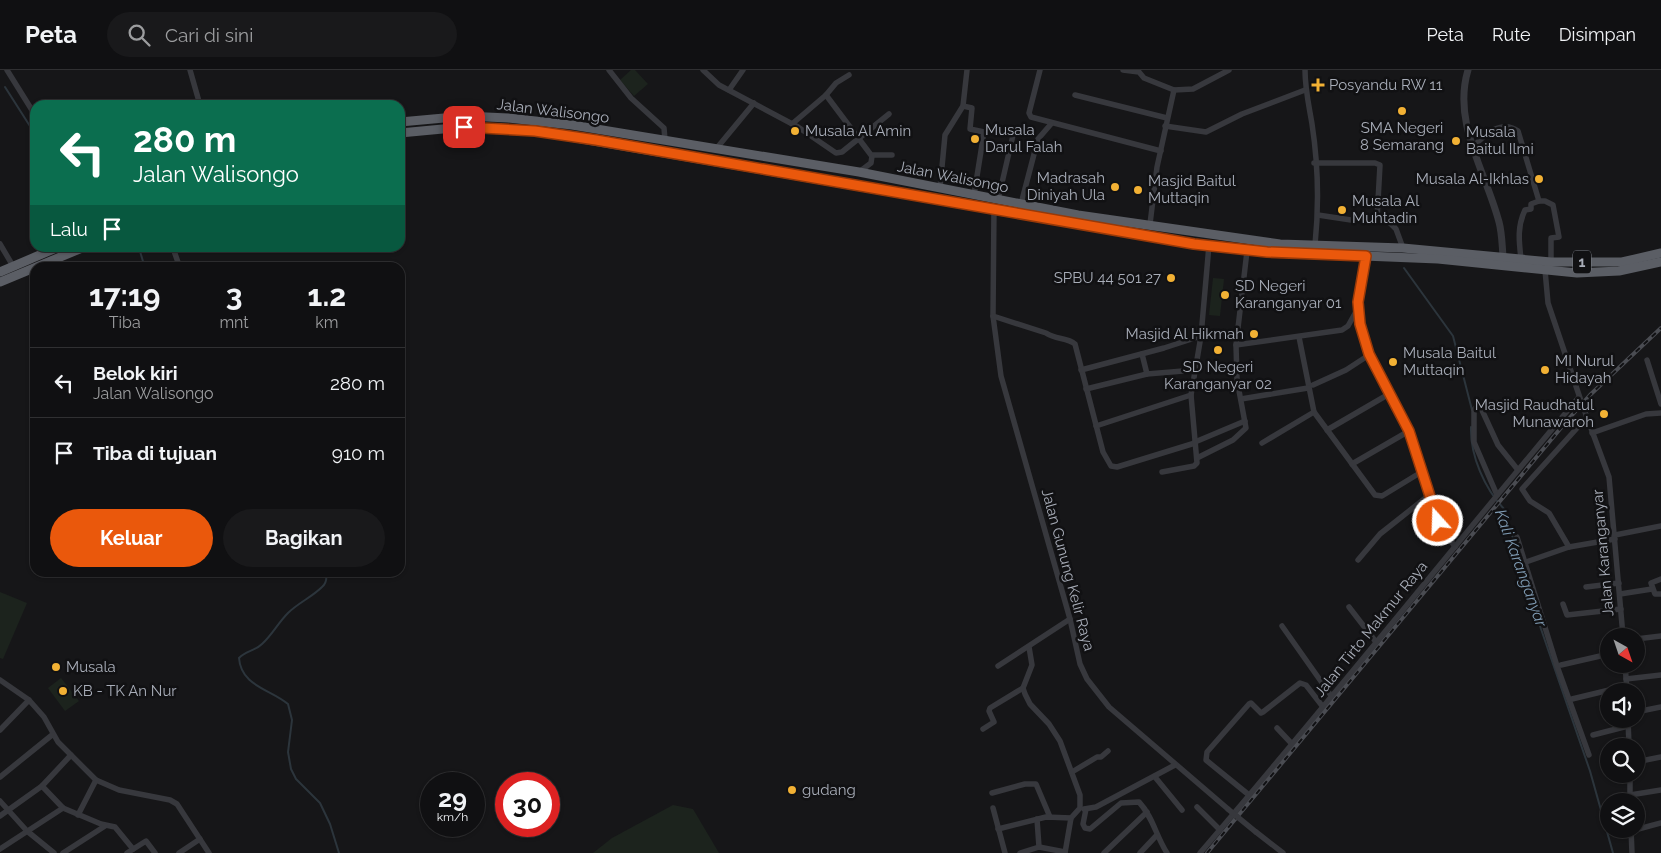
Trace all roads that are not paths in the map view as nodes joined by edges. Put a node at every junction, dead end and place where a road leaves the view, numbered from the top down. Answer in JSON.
{"nodes":[{"id":1,"x":7,"y":70,"type":"edge"},
{"id":2,"x":190,"y":70,"type":"edge"},
{"id":3,"x":609,"y":70,"type":"edge"},
{"id":4,"x":704,"y":70,"type":"edge"},
{"id":5,"x":743,"y":70,"type":"edge"},
{"id":6,"x":967,"y":70,"type":"edge"},
{"id":7,"x":1040,"y":70,"type":"edge"},
{"id":8,"x":1123,"y":70,"type":"edge"},
{"id":9,"x":1229,"y":70,"type":"edge"},
{"id":10,"x":1305,"y":70,"type":"edge"},
{"id":11,"x":1468,"y":70,"type":"edge"},
{"id":12,"x":849,"y":75,"type":"dead end"},
{"id":13,"x":729,"y":90,"type":"junction"},
{"id":14,"x":1174,"y":90,"type":"junction"},
{"id":15,"x":1305,"y":90,"type":"junction"},
{"id":16,"x":826,"y":95,"type":"junction"},
{"id":17,"x":1075,"y":95,"type":"dead end"},
{"id":18,"x":199,"y":100,"type":"edge"},
{"id":19,"x":754,"y":103,"type":"junction"},
{"id":20,"x":963,"y":106,"type":"junction"},
{"id":21,"x":30,"y":107,"type":"edge"},
{"id":22,"x":889,"y":114,"type":"dead end"},
{"id":23,"x":1167,"y":118,"type":"junction"},
{"id":24,"x":405,"y":122,"type":"edge"},
{"id":25,"x":792,"y":124,"type":"junction"},
{"id":26,"x":1051,"y":124,"type":"junction"},
{"id":27,"x":1165,"y":126,"type":"junction"},
{"id":28,"x":996,"y":128,"type":"dead end"},
{"id":29,"x":405,"y":133,"type":"edge"},
{"id":30,"x":860,"y":137,"type":"junction"},
{"id":31,"x":665,"y":140,"type":"junction"},
{"id":32,"x":1473,"y":147,"type":"junction"},
{"id":33,"x":716,"y":149,"type":"junction"},
{"id":34,"x":1160,"y":151,"type":"junction"},
{"id":35,"x":892,"y":155,"type":"dead end"},
{"id":36,"x":872,"y":156,"type":"junction"},
{"id":37,"x":1314,"y":163,"type":"junction"},
{"id":38,"x":859,"y":172,"type":"junction"},
{"id":39,"x":940,"y":188,"type":"junction"},
{"id":40,"x":974,"y":195,"type":"junction"},
{"id":41,"x":1539,"y":202,"type":"junction"},
{"id":42,"x":996,"y":204,"type":"junction"},
{"id":43,"x":1021,"y":204,"type":"junction"},
{"id":44,"x":1318,"y":215,"type":"junction"},
{"id":45,"x":1377,"y":219,"type":"junction"},
{"id":46,"x":1150,"y":224,"type":"junction"},
{"id":47,"x":0,"y":244,"type":"edge"},
{"id":48,"x":1315,"y":245,"type":"junction"},
{"id":49,"x":1209,"y":246,"type":"junction"},
{"id":50,"x":1403,"y":248,"type":"junction"},
{"id":51,"x":1247,"y":250,"type":"junction"},
{"id":52,"x":46,"y":252,"type":"edge"},
{"id":53,"x":72,"y":252,"type":"edge"},
{"id":54,"x":1661,"y":253,"type":"edge"},
{"id":55,"x":1438,"y":255,"type":"junction"},
{"id":56,"x":1366,"y":256,"type":"junction"},
{"id":57,"x":1522,"y":259,"type":"junction"},
{"id":58,"x":1504,"y":260,"type":"junction"},
{"id":59,"x":48,"y":262,"type":"edge"},
{"id":60,"x":1551,"y":262,"type":"junction"},
{"id":61,"x":1661,"y":262,"type":"edge"},
{"id":62,"x":13,"y":266,"type":"junction"},
{"id":63,"x":30,"y":270,"type":"edge"},
{"id":64,"x":1545,"y":270,"type":"junction"},
{"id":65,"x":0,"y":272,"type":"edge"},
{"id":66,"x":0,"y":282,"type":"edge"},
{"id":67,"x":1358,"y":307,"type":"junction"},
{"id":68,"x":993,"y":316,"type":"junction"},
{"id":69,"x":1201,"y":336,"type":"junction"},
{"id":70,"x":1300,"y":337,"type":"junction"},
{"id":71,"x":1236,"y":345,"type":"junction"},
{"id":72,"x":1142,"y":354,"type":"junction"},
{"id":73,"x":1369,"y":354,"type":"junction"},
{"id":74,"x":1646,"y":360,"type":"dead end"},
{"id":75,"x":1081,"y":370,"type":"junction"},
{"id":76,"x":1195,"y":370,"type":"junction"},
{"id":77,"x":1147,"y":374,"type":"junction"},
{"id":78,"x":1310,"y":387,"type":"junction"},
{"id":79,"x":1086,"y":389,"type":"junction"},
{"id":80,"x":1389,"y":394,"type":"junction"},
{"id":81,"x":1191,"y":395,"type":"junction"},
{"id":82,"x":1241,"y":399,"type":"junction"},
{"id":83,"x":1661,"y":404,"type":"edge"},
{"id":84,"x":1314,"y":412,"type":"junction"},
{"id":85,"x":1661,"y":413,"type":"edge"},
{"id":86,"x":1245,"y":421,"type":"junction"},
{"id":87,"x":1096,"y":426,"type":"junction"},
{"id":88,"x":1327,"y":430,"type":"junction"},
{"id":89,"x":1409,"y":431,"type":"junction"},
{"id":90,"x":1592,"y":433,"type":"junction"},
{"id":91,"x":1195,"y":443,"type":"junction"},
{"id":92,"x":1262,"y":443,"type":"dead end"},
{"id":93,"x":1197,"y":458,"type":"junction"},
{"id":94,"x":1352,"y":464,"type":"junction"},
{"id":95,"x":1518,"y":470,"type":"junction"},
{"id":96,"x":1423,"y":471,"type":"junction"},
{"id":97,"x":1162,"y":472,"type":"dead end"},
{"id":98,"x":1496,"y":495,"type":"junction"},
{"id":99,"x":1428,"y":496,"type":"junction"},
{"id":100,"x":1661,"y":526,"type":"edge"},
{"id":101,"x":1517,"y":537,"type":"dead end"},
{"id":102,"x":1615,"y":537,"type":"junction"},
{"id":103,"x":1455,"y":547,"type":"junction"},
{"id":104,"x":1569,"y":547,"type":"junction"},
{"id":105,"x":1358,"y":560,"type":"dead end"},
{"id":106,"x":1526,"y":562,"type":"junction"},
{"id":107,"x":1661,"y":579,"type":"edge"},
{"id":108,"x":1619,"y":583,"type":"junction"},
{"id":109,"x":1586,"y":587,"type":"dead end"},
{"id":110,"x":1652,"y":589,"type":"junction"},
{"id":111,"x":1620,"y":594,"type":"junction"},
{"id":112,"x":1661,"y":594,"type":"edge"},
{"id":113,"x":1563,"y":604,"type":"dead end"},
{"id":114,"x":1349,"y":607,"type":"dead end"},
{"id":115,"x":1621,"y":609,"type":"junction"},
{"id":116,"x":1070,"y":619,"type":"junction"},
{"id":117,"x":1282,"y":626,"type":"dead end"},
{"id":118,"x":1622,"y":628,"type":"edge"},
{"id":119,"x":1661,"y":636,"type":"edge"},
{"id":120,"x":1645,"y":638,"type":"edge"},
{"id":121,"x":1376,"y":642,"type":"junction"},
{"id":122,"x":1029,"y":647,"type":"junction"},
{"id":123,"x":1600,"y":656,"type":"edge"},
{"id":124,"x":1561,"y":665,"type":"dead end"},
{"id":125,"x":998,"y":666,"type":"dead end"},
{"id":126,"x":1626,"y":673,"type":"edge"},
{"id":127,"x":1661,"y":675,"type":"edge"},
{"id":128,"x":1626,"y":679,"type":"junction"},
{"id":129,"x":0,"y":680,"type":"edge"},
{"id":130,"x":1626,"y":683,"type":"edge"},
{"id":131,"x":1023,"y":688,"type":"junction"},
{"id":132,"x":1600,"y":694,"type":"edge"},
{"id":133,"x":1332,"y":696,"type":"junction"},
{"id":134,"x":29,"y":700,"type":"junction"},
{"id":135,"x":1572,"y":700,"type":"dead end"},
{"id":136,"x":1661,"y":706,"type":"edge"},
{"id":137,"x":1323,"y":707,"type":"junction"},
{"id":138,"x":1645,"y":710,"type":"edge"},
{"id":139,"x":1276,"y":728,"type":"dead end"},
{"id":140,"x":1620,"y":728,"type":"edge"},
{"id":141,"x":983,"y":729,"type":"dead end"},
{"id":142,"x":0,"y":730,"type":"edge"},
{"id":143,"x":52,"y":734,"type":"junction"},
{"id":144,"x":1592,"y":735,"type":"dead end"},
{"id":145,"x":1292,"y":744,"type":"junction"},
{"id":146,"x":1108,"y":750,"type":"dead end"},
{"id":147,"x":71,"y":754,"type":"junction"},
{"id":148,"x":1588,"y":755,"type":"dead end"},
{"id":149,"x":1661,"y":757,"type":"edge"},
{"id":150,"x":1645,"y":760,"type":"edge"},
{"id":151,"x":1175,"y":765,"type":"junction"},
{"id":152,"x":1072,"y":772,"type":"junction"},
{"id":153,"x":1155,"y":776,"type":"junction"},
{"id":154,"x":0,"y":777,"type":"edge"},
{"id":155,"x":96,"y":780,"type":"junction"},
{"id":156,"x":42,"y":786,"type":"junction"},
{"id":157,"x":1661,"y":790,"type":"edge"},
{"id":158,"x":992,"y":792,"type":"dead end"},
{"id":159,"x":1645,"y":794,"type":"edge"},
{"id":160,"x":1249,"y":795,"type":"junction"},
{"id":161,"x":0,"y":801,"type":"edge"},
{"id":162,"x":1197,"y":806,"type":"dead end"},
{"id":163,"x":63,"y":808,"type":"junction"},
{"id":164,"x":993,"y":808,"type":"dead end"},
{"id":165,"x":1083,"y":808,"type":"junction"},
{"id":166,"x":1182,"y":810,"type":"dead end"},
{"id":167,"x":8,"y":811,"type":"junction"},
{"id":168,"x":1147,"y":812,"type":"junction"},
{"id":169,"x":78,"y":815,"type":"junction"},
{"id":170,"x":0,"y":816,"type":"edge"},
{"id":171,"x":1050,"y":817,"type":"junction"},
{"id":172,"x":1071,"y":818,"type":"junction"},
{"id":173,"x":1037,"y":819,"type":"junction"},
{"id":174,"x":1661,"y":823,"type":"edge"},
{"id":175,"x":105,"y":826,"type":"junction"},
{"id":176,"x":1645,"y":827,"type":"edge"},
{"id":177,"x":998,"y":829,"type":"junction"},
{"id":178,"x":1220,"y":830,"type":"junction"},
{"id":179,"x":27,"y":831,"type":"junction"},
{"id":180,"x":1156,"y":836,"type":"junction"},
{"id":181,"x":1631,"y":838,"type":"edge"},
{"id":182,"x":200,"y":839,"type":"junction"},
{"id":183,"x":1039,"y":847,"type":"junction"},
{"id":184,"x":0,"y":849,"type":"edge"},
{"id":185,"x":132,"y":849,"type":"junction"},
{"id":186,"x":1065,"y":852,"type":"edge"},
{"id":187,"x":54,"y":853,"type":"edge"},
{"id":188,"x":63,"y":853,"type":"edge"},
{"id":189,"x":126,"y":853,"type":"edge"},
{"id":190,"x":155,"y":853,"type":"edge"},
{"id":191,"x":179,"y":853,"type":"edge"},
{"id":192,"x":209,"y":853,"type":"edge"},
{"id":193,"x":1004,"y":853,"type":"edge"},
{"id":194,"x":1020,"y":853,"type":"edge"},
{"id":195,"x":1104,"y":853,"type":"edge"},
{"id":196,"x":1140,"y":853,"type":"edge"},
{"id":197,"x":1167,"y":853,"type":"edge"},
{"id":198,"x":1200,"y":853,"type":"edge"},
{"id":199,"x":1283,"y":853,"type":"edge"},
{"id":200,"x":1632,"y":853,"type":"edge"}],
"edges":[{"from":1,"to":21,"type":"street"},
{"from":2,"to":18,"type":"street"},
{"from":3,"to":31,"type":"street"},
{"from":4,"to":13,"type":"street"},
{"from":5,"to":13,"type":"street"},
{"from":6,"to":20,"type":"street"},
{"from":7,"to":26,"type":"street"},
{"from":8,"to":14,"type":"street"},
{"from":9,"to":14,"type":"street"},
{"from":10,"to":15,"type":"street"},
{"from":11,"to":32,"type":"street"},
{"from":12,"to":16,"type":"street"},
{"from":13,"to":19,"type":"street"},
{"from":14,"to":23,"type":"street"},
{"from":15,"to":27,"type":"street"},
{"from":15,"to":37,"type":"street"},
{"from":16,"to":25,"type":"street"},
{"from":16,"to":30,"type":"street"},
{"from":17,"to":23,"type":"street"},
{"from":19,"to":25,"type":"street"},
{"from":19,"to":33,"type":"street"},
{"from":20,"to":39,"type":"street"},
{"from":20,"to":40,"type":"street"},
{"from":22,"to":30,"type":"street"},
{"from":23,"to":27,"type":"street"},
{"from":24,"to":31,"type":"highway","name":"Jalan Walisongo","number":"1"},
{"from":25,"to":30,"type":"street"},
{"from":26,"to":34,"type":"street"},
{"from":26,"to":43,"type":"street"},
{"from":27,"to":34,"type":"street"},
{"from":28,"to":42,"type":"street","name":"Jalan Gunung Kelir Raya"},
{"from":29,"to":42,"type":"highway","name":"Jalan Walisongo","number":"1"},
{"from":30,"to":36,"type":"street"},
{"from":31,"to":33,"type":"highway","name":"Jalan Walisongo","number":"1"},
{"from":32,"to":41,"type":"street"},
{"from":32,"to":58,"type":"street"},
{"from":33,"to":38,"type":"highway","name":"Jalan Walisongo","number":"1"},
{"from":34,"to":46,"type":"street"},
{"from":35,"to":36,"type":"street"},
{"from":36,"to":38,"type":"street"},
{"from":37,"to":44,"type":"street"},
{"from":37,"to":45,"type":"street"},
{"from":38,"to":39,"type":"highway","name":"Jalan Walisongo","number":"1"},
{"from":39,"to":40,"type":"highway","name":"Jalan Walisongo","number":"1"},
{"from":40,"to":42,"type":"highway","name":"Jalan Walisongo","number":"1"},
{"from":41,"to":57,"type":"street"},
{"from":41,"to":60,"type":"street"},
{"from":42,"to":43,"type":"highway","name":"Jalan Walisongo","number":"1"},
{"from":42,"to":49,"type":"highway","name":"Jalan Walisongo","number":"1"},
{"from":42,"to":68,"type":"street","name":"Jalan Gunung Kelir Raya"},
{"from":43,"to":46,"type":"highway","name":"Jalan Walisongo","number":"1"},
{"from":44,"to":45,"type":"street"},
{"from":44,"to":48,"type":"street"},
{"from":45,"to":50,"type":"street"},
{"from":46,"to":48,"type":"highway","name":"Jalan Walisongo","number":"1"},
{"from":47,"to":62,"type":"street"},
{"from":48,"to":50,"type":"highway","name":"Jalan Walisongo","number":"1"},
{"from":49,"to":51,"type":"highway","name":"Jalan Walisongo","number":"1"},
{"from":49,"to":69,"type":"street"},
{"from":50,"to":55,"type":"highway","name":"Jalan Walisongo","number":"1"},
{"from":51,"to":56,"type":"highway","name":"Jalan Walisongo","number":"1"},
{"from":51,"to":71,"type":"street"},
{"from":52,"to":62,"type":"highway"},
{"from":53,"to":59,"type":"highway"},
{"from":54,"to":60,"type":"highway","number":"1"},
{"from":55,"to":56,"type":"highway","name":"Jalan Walisongo","number":"1"},
{"from":55,"to":58,"type":"highway","name":"Jalan Walisongo","number":"1"},
{"from":56,"to":67,"type":"street"},
{"from":57,"to":58,"type":"highway","number":"1"},
{"from":57,"to":60,"type":"highway","number":"1"},
{"from":58,"to":64,"type":"highway","number":"1"},
{"from":61,"to":64,"type":"highway","number":"1"},
{"from":62,"to":65,"type":"highway"},
{"from":63,"to":66,"type":"highway"},
{"from":64,"to":95,"type":"street","name":"Jalan Tirto Makmur Raya"},
{"from":67,"to":70,"type":"street"},
{"from":67,"to":73,"type":"street"},
{"from":68,"to":75,"type":"street"},
{"from":68,"to":116,"type":"street","name":"Jalan Gunung Kelir Raya"},
{"from":69,"to":72,"type":"street"},
{"from":69,"to":76,"type":"street"},
{"from":70,"to":71,"type":"street"},
{"from":70,"to":78,"type":"street"},
{"from":71,"to":82,"type":"street"},
{"from":72,"to":75,"type":"street"},
{"from":72,"to":77,"type":"street"},
{"from":73,"to":78,"type":"street"},
{"from":73,"to":80,"type":"street"},
{"from":74,"to":83,"type":"street"},
{"from":75,"to":79,"type":"street"},
{"from":76,"to":77,"type":"street"},
{"from":76,"to":81,"type":"street"},
{"from":77,"to":79,"type":"street"},
{"from":78,"to":82,"type":"street"},
{"from":78,"to":84,"type":"street"},
{"from":79,"to":87,"type":"street"},
{"from":80,"to":88,"type":"street"},
{"from":80,"to":89,"type":"street"},
{"from":81,"to":87,"type":"street"},
{"from":81,"to":91,"type":"street"},
{"from":82,"to":86,"type":"street"},
{"from":84,"to":88,"type":"street"},
{"from":84,"to":92,"type":"street"},
{"from":85,"to":90,"type":"street"},
{"from":86,"to":91,"type":"street"},
{"from":86,"to":93,"type":"street"},
{"from":87,"to":91,"type":"street"},
{"from":88,"to":94,"type":"street"},
{"from":89,"to":94,"type":"street"},
{"from":89,"to":96,"type":"street"},
{"from":90,"to":102,"type":"street","name":"Jalan Karanganyar"},
{"from":90,"to":104,"type":"street","name":"Jalan Karanganyar"},
{"from":91,"to":93,"type":"street"},
{"from":93,"to":97,"type":"street"},
{"from":94,"to":96,"type":"street"},
{"from":95,"to":98,"type":"street","name":"Jalan Tirto Makmur Raya"},
{"from":95,"to":98,"type":"street"},
{"from":96,"to":99,"type":"street"},
{"from":98,"to":103,"type":"street","name":"Jalan Tirto Makmur Raya"},
{"from":99,"to":103,"type":"street"},
{"from":99,"to":105,"type":"street"},
{"from":100,"to":102,"type":"street"},
{"from":101,"to":106,"type":"street"},
{"from":102,"to":104,"type":"street"},
{"from":102,"to":108,"type":"street","name":"Jalan Karanganyar"},
{"from":103,"to":121,"type":"street","name":"Jalan Tirto Makmur Raya"},
{"from":104,"to":106,"type":"street"},
{"from":106,"to":148,"type":"street"},
{"from":107,"to":110,"type":"street"},
{"from":108,"to":109,"type":"street"},
{"from":108,"to":111,"type":"street","name":"Jalan Karanganyar"},
{"from":110,"to":111,"type":"street"},
{"from":110,"to":112,"type":"street"},
{"from":111,"to":115,"type":"street","name":"Jalan Karanganyar"},
{"from":113,"to":115,"type":"street"},
{"from":114,"to":121,"type":"street"},
{"from":115,"to":118,"type":"street","name":"Jalan Karanganyar"},
{"from":116,"to":122,"type":"street"},
{"from":116,"to":151,"type":"street","name":"Jalan Gunung Kelir Raya"},
{"from":117,"to":133,"type":"street"},
{"from":119,"to":120,"type":"street"},
{"from":121,"to":133,"type":"street","name":"Jalan Tirto Makmur Raya"},
{"from":122,"to":125,"type":"street"},
{"from":122,"to":131,"type":"street"},
{"from":123,"to":124,"type":"street"},
{"from":126,"to":128,"type":"street"},
{"from":127,"to":128,"type":"street"},
{"from":128,"to":130,"type":"street"},
{"from":129,"to":134,"type":"street"},
{"from":131,"to":141,"type":"street"},
{"from":131,"to":152,"type":"street"},
{"from":132,"to":135,"type":"street"},
{"from":133,"to":137,"type":"street","name":"Jalan Tirto Makmur Raya"},
{"from":134,"to":142,"type":"street"},
{"from":134,"to":143,"type":"street"},
{"from":136,"to":138,"type":"street"},
{"from":137,"to":145,"type":"street","name":"Jalan Tirto Makmur Raya"},
{"from":137,"to":160,"type":"street"},
{"from":139,"to":145,"type":"street"},
{"from":140,"to":144,"type":"street"},
{"from":143,"to":147,"type":"street"},
{"from":143,"to":154,"type":"street"},
{"from":145,"to":160,"type":"street","name":"Jalan Tirto Makmur Raya"},
{"from":146,"to":152,"type":"street"},
{"from":147,"to":155,"type":"street"},
{"from":147,"to":156,"type":"street"},
{"from":149,"to":150,"type":"street"},
{"from":151,"to":153,"type":"street"},
{"from":151,"to":199,"type":"street","name":"Jalan Gunung Kelir Raya","bridge":true},
{"from":152,"to":165,"type":"street"},
{"from":153,"to":165,"type":"street"},
{"from":153,"to":166,"type":"street"},
{"from":155,"to":169,"type":"street"},
{"from":155,"to":182,"type":"street"},
{"from":156,"to":163,"type":"street"},
{"from":156,"to":167,"type":"street"},
{"from":157,"to":159,"type":"street"},
{"from":158,"to":171,"type":"street"},
{"from":160,"to":178,"type":"street","name":"Jalan Tirto Makmur Raya"},
{"from":161,"to":167,"type":"street"},
{"from":162,"to":178,"type":"street"},
{"from":163,"to":169,"type":"street"},
{"from":163,"to":179,"type":"street"},
{"from":164,"to":177,"type":"street"},
{"from":165,"to":168,"type":"street"},
{"from":165,"to":172,"type":"street"},
{"from":167,"to":170,"type":"street"},
{"from":167,"to":179,"type":"street"},
{"from":168,"to":180,"type":"street"},
{"from":168,"to":195,"type":"street"},
{"from":169,"to":175,"type":"street"},
{"from":171,"to":172,"type":"street"},
{"from":171,"to":173,"type":"street"},
{"from":172,"to":186,"type":"street"},
{"from":173,"to":177,"type":"street"},
{"from":173,"to":183,"type":"street"},
{"from":174,"to":176,"type":"street"},
{"from":175,"to":185,"type":"street"},
{"from":175,"to":188,"type":"street"},
{"from":177,"to":193,"type":"street"},
{"from":178,"to":198,"type":"street","name":"Jalan Tirto Makmur Raya"},
{"from":179,"to":184,"type":"street"},
{"from":179,"to":187,"type":"street"},
{"from":180,"to":196,"type":"street"},
{"from":180,"to":197,"type":"street"},
{"from":181,"to":200,"type":"street"},
{"from":182,"to":191,"type":"street"},
{"from":182,"to":192,"type":"street"},
{"from":183,"to":186,"type":"street"},
{"from":183,"to":194,"type":"street"},
{"from":185,"to":189,"type":"street"},
{"from":185,"to":190,"type":"street"}]}
